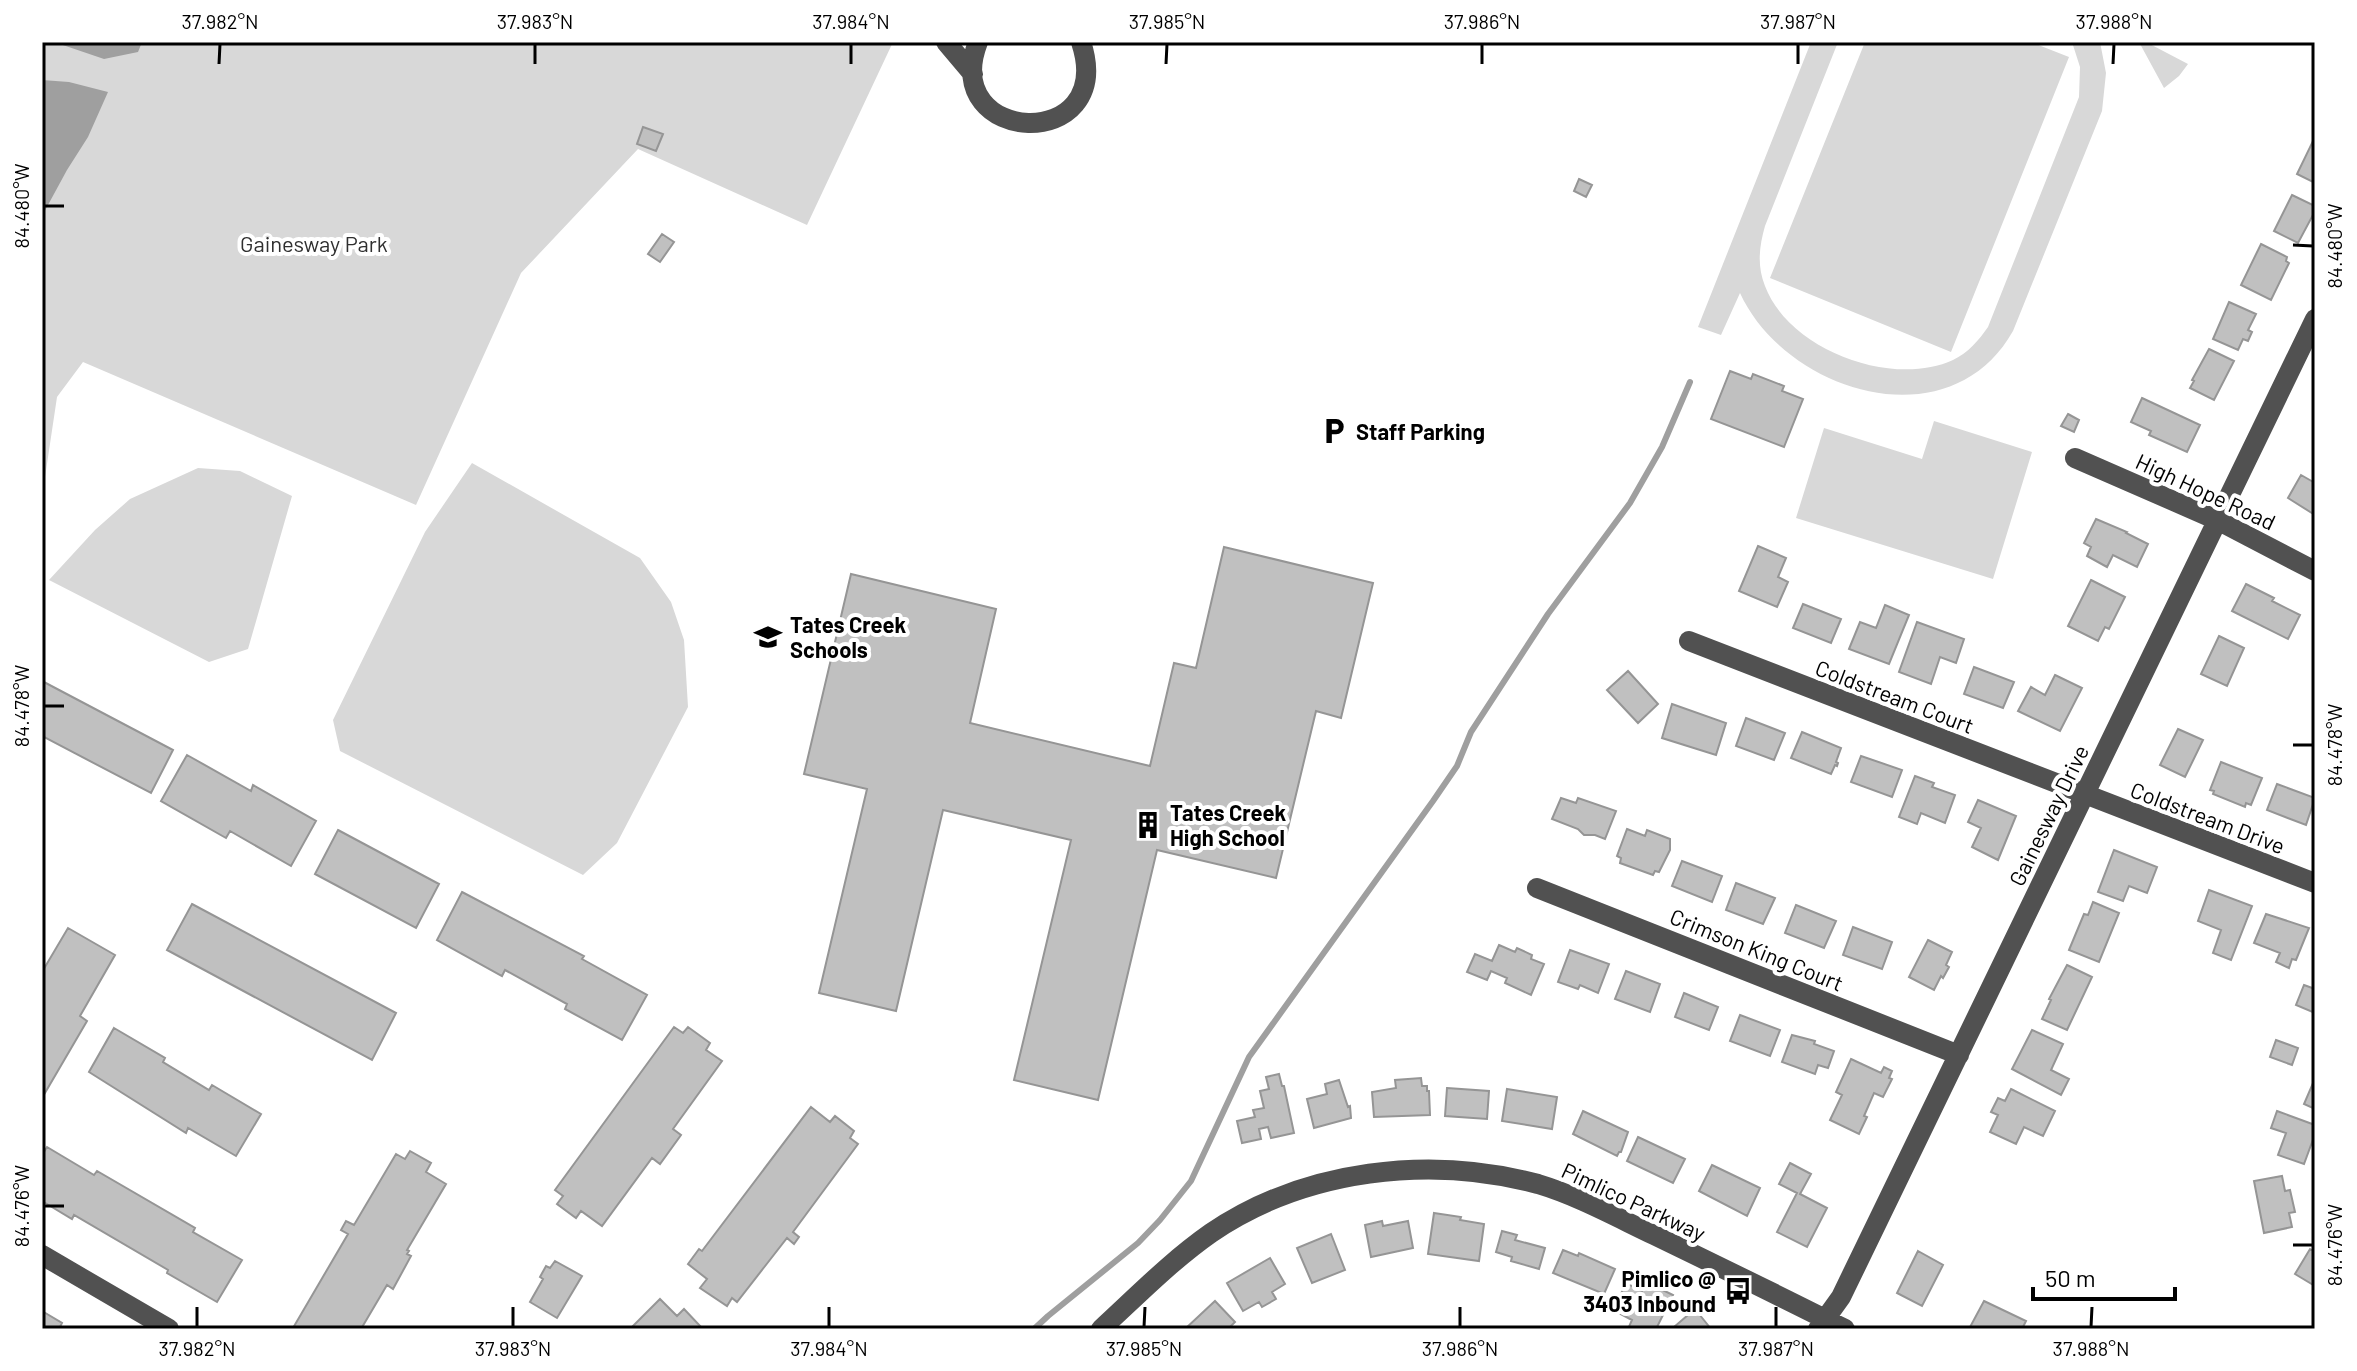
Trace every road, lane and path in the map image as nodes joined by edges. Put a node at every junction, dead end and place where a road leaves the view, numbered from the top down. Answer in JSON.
{"nodes":[{"id":1,"x":946,"y":42,"type":"edge"},
{"id":2,"x":978,"y":42,"type":"edge"},
{"id":3,"x":1081,"y":42,"type":"edge"},
{"id":4,"x":973,"y":74,"type":"junction"},
{"id":5,"x":2315,"y":319,"type":"edge"},
{"id":6,"x":2075,"y":458,"type":"dead end"},
{"id":7,"x":2217,"y":520,"type":"junction"},
{"id":8,"x":2315,"y":571,"type":"edge"},
{"id":9,"x":1689,"y":641,"type":"dead end"},
{"id":10,"x":2084,"y":795,"type":"junction"},
{"id":11,"x":2315,"y":883,"type":"edge"},
{"id":12,"x":1537,"y":888,"type":"dead end"},
{"id":13,"x":1959,"y":1055,"type":"junction"},
{"id":14,"x":42,"y":1255,"type":"edge"},
{"id":15,"x":1821,"y":1324,"type":"edge"},
{"id":16,"x":169,"y":1329,"type":"edge"},
{"id":17,"x":1101,"y":1329,"type":"edge"},
{"id":18,"x":1845,"y":1329,"type":"edge"}],
"edges":[{"from":1,"to":4,"type":"street"},
{"from":2,"to":4,"type":"street"},
{"from":3,"to":4,"type":"street"},
{"from":5,"to":7,"type":"street","name":"Gainesway Drive"},
{"from":6,"to":7,"type":"street","name":"High Hope Road"},
{"from":7,"to":8,"type":"street","name":"High Hope Road"},
{"from":7,"to":10,"type":"street","name":"Gainesway Drive"},
{"from":9,"to":10,"type":"street","name":"Coldstream Court"},
{"from":10,"to":11,"type":"street","name":"Coldstream Drive"},
{"from":10,"to":13,"type":"street","name":"Gainesway Drive"},
{"from":12,"to":13,"type":"street","name":"Crimson King Court"},
{"from":13,"to":15,"type":"street","name":"Gainesway Drive"},
{"from":14,"to":16,"type":"street"},
{"from":15,"to":17,"type":"street","name":"Pimlico Parkway"},
{"from":15,"to":18,"type":"street","name":"Pimlico Parkway"}]}
